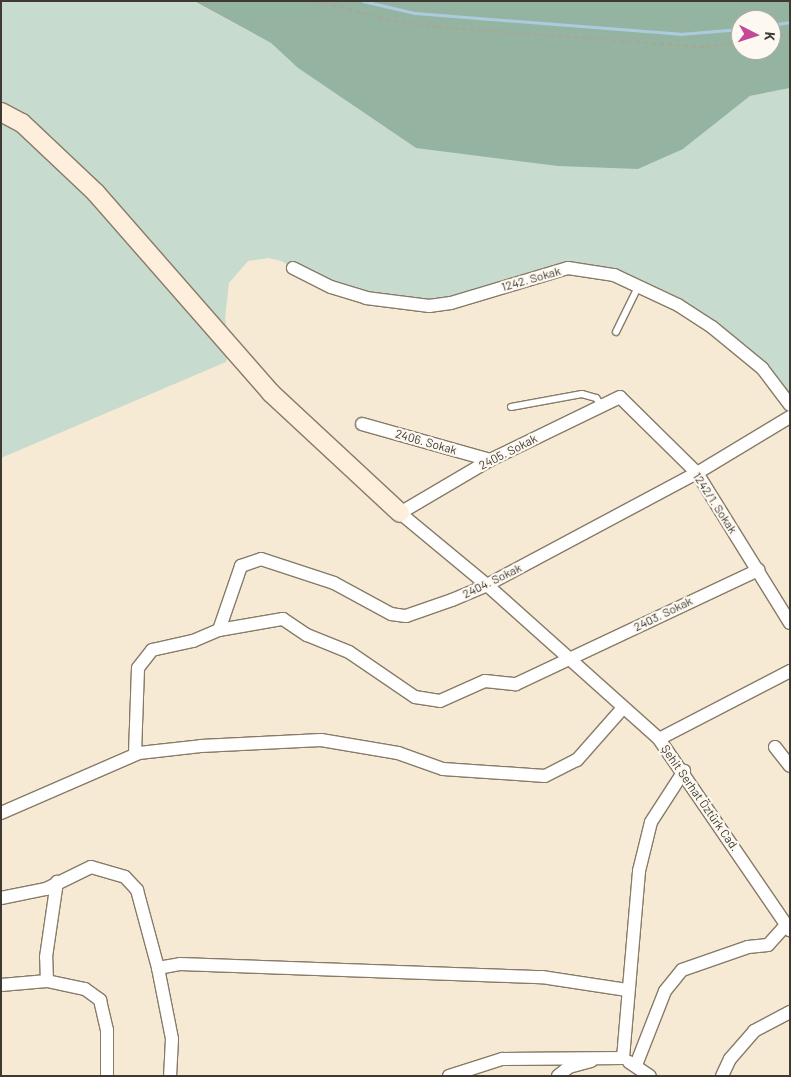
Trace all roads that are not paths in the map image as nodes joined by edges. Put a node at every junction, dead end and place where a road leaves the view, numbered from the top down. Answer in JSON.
{"nodes":[{"id":1,"x":1,"y":112,"type":"edge"},
{"id":2,"x":293,"y":268,"type":"dead end"},
{"id":3,"x":639,"y":285,"type":"junction"},
{"id":4,"x":616,"y":332,"type":"dead end"},
{"id":5,"x":620,"y":398,"type":"joint"},
{"id":6,"x":790,"y":405,"type":"edge"},
{"id":7,"x":511,"y":407,"type":"dead end"},
{"id":8,"x":604,"y":410,"type":"dead end"},
{"id":9,"x":790,"y":417,"type":"edge"},
{"id":10,"x":362,"y":424,"type":"dead end"},
{"id":11,"x":490,"y":460,"type":"junction"},
{"id":12,"x":697,"y":473,"type":"junction"},
{"id":13,"x":400,"y":514,"type":"junction"},
{"id":14,"x":758,"y":570,"type":"junction"},
{"id":15,"x":487,"y":585,"type":"junction"},
{"id":16,"x":790,"y":623,"type":"edge"},
{"id":17,"x":219,"y":630,"type":"junction"},
{"id":18,"x":568,"y":660,"type":"junction"},
{"id":19,"x":790,"y":671,"type":"edge"},
{"id":20,"x":622,"y":709,"type":"junction"},
{"id":21,"x":659,"y":739,"type":"junction"},
{"id":22,"x":775,"y":747,"type":"dead end"},
{"id":23,"x":135,"y":754,"type":"junction"},
{"id":24,"x":790,"y":766,"type":"edge"},
{"id":25,"x":684,"y":771,"type":"junction"},
{"id":26,"x":1,"y":813,"type":"edge"},
{"id":27,"x":57,"y":882,"type":"junction"},
{"id":28,"x":1,"y":898,"type":"edge"},
{"id":29,"x":788,"y":927,"type":"edge"},
{"id":30,"x":158,"y":968,"type":"junction"},
{"id":31,"x":47,"y":981,"type":"junction"},
{"id":32,"x":1,"y":985,"type":"edge"},
{"id":33,"x":627,"y":990,"type":"junction"},
{"id":34,"x":790,"y":1012,"type":"edge"},
{"id":35,"x":603,"y":1057,"type":"junction"},
{"id":36,"x":624,"y":1058,"type":"junction"},
{"id":37,"x":636,"y":1066,"type":"junction"},
{"id":38,"x":105,"y":1075,"type":"edge"},
{"id":39,"x":170,"y":1076,"type":"edge"},
{"id":40,"x":449,"y":1076,"type":"edge"},
{"id":41,"x":558,"y":1076,"type":"edge"},
{"id":42,"x":650,"y":1076,"type":"edge"},
{"id":43,"x":722,"y":1076,"type":"edge"}],
"edges":[{"from":1,"to":13,"type":"street"},
{"from":2,"to":3,"type":"street","name":"1242. Sokak"},
{"from":3,"to":4,"type":"lane"},
{"from":3,"to":6,"type":"street","name":"1242. Sokak"},
{"from":5,"to":11,"type":"street","name":"2405. Sokak"},
{"from":5,"to":12,"type":"street","name":"1242/1. Sokak"},
{"from":7,"to":8,"type":"lane"},
{"from":9,"to":12,"type":"street","name":"2404. Sokak"},
{"from":10,"to":11,"type":"street","name":"2406. Sokak"},
{"from":11,"to":13,"type":"street","name":"2405. Sokak"},
{"from":12,"to":14,"type":"street","name":"1242/1. Sokak"},
{"from":12,"to":15,"type":"street","name":"2404. Sokak"},
{"from":13,"to":15,"type":"street"},
{"from":14,"to":16,"type":"street","name":"1242/1. Sokak"},
{"from":14,"to":18,"type":"street","name":"2403. Sokak"},
{"from":15,"to":17,"type":"street","name":"2404. Sokak"},
{"from":15,"to":18,"type":"street"},
{"from":17,"to":18,"type":"street","name":"2403. Sokak"},
{"from":17,"to":23,"type":"street","name":"2403. Sokak"},
{"from":18,"to":20,"type":"street"},
{"from":19,"to":21,"type":"street","name":"Şehit Serhat Öztürk Cad."},
{"from":20,"to":21,"type":"street"},
{"from":20,"to":23,"type":"street"},
{"from":21,"to":25,"type":"street","name":"Şehit Serhat Öztürk Cad."},
{"from":22,"to":24,"type":"street"},
{"from":23,"to":26,"type":"street"},
{"from":25,"to":29,"type":"street","name":"Şehit Serhat Öztürk Cad."},
{"from":25,"to":33,"type":"street"},
{"from":27,"to":28,"type":"street"},
{"from":27,"to":30,"type":"street"},
{"from":27,"to":31,"type":"street"},
{"from":29,"to":37,"type":"street"},
{"from":30,"to":33,"type":"street"},
{"from":30,"to":39,"type":"street"},
{"from":31,"to":32,"type":"street"},
{"from":31,"to":38,"type":"street"},
{"from":33,"to":36,"type":"street"},
{"from":34,"to":43,"type":"street"},
{"from":35,"to":36,"type":"street"},
{"from":35,"to":40,"type":"street"},
{"from":35,"to":41,"type":"street"},
{"from":36,"to":37,"type":"street"},
{"from":37,"to":42,"type":"street"}]}
